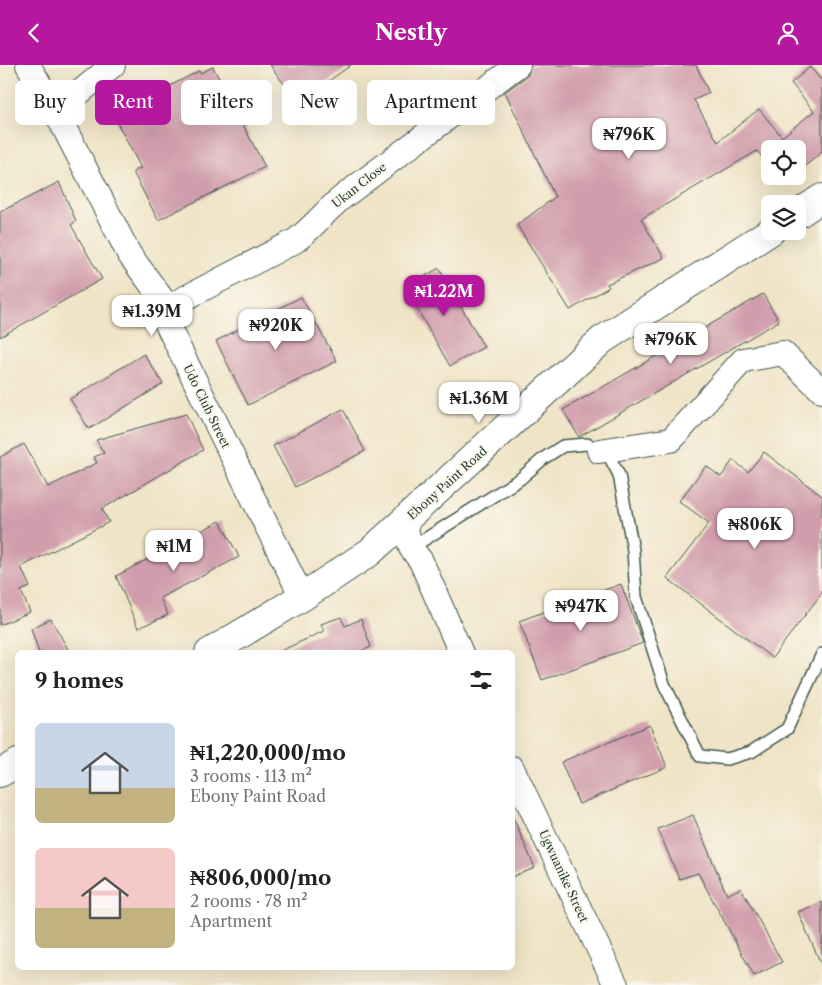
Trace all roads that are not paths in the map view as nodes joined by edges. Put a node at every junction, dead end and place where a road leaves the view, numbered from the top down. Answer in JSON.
{"nodes":[{"id":1,"x":28,"y":65,"type":"edge"},
{"id":2,"x":114,"y":65,"type":"edge"},
{"id":3,"x":518,"y":65,"type":"edge"},
{"id":4,"x":37,"y":80,"type":"edge"},
{"id":5,"x":85,"y":88,"type":"edge"},
{"id":6,"x":63,"y":125,"type":"edge"},
{"id":7,"x":822,"y":198,"type":"edge"},
{"id":8,"x":806,"y":209,"type":"edge"},
{"id":9,"x":761,"y":237,"type":"edge"},
{"id":10,"x":168,"y":307,"type":"junction"},
{"id":11,"x":822,"y":391,"type":"edge"},
{"id":12,"x":599,"y":451,"type":"junction"},
{"id":13,"x":404,"y":522,"type":"junction"},
{"id":14,"x":411,"y":548,"type":"junction"},
{"id":15,"x":302,"y":597,"type":"junction"},
{"id":16,"x":215,"y":650,"type":"edge"},
{"id":17,"x":460,"y":650,"type":"edge"},
{"id":18,"x":822,"y":654,"type":"edge"},
{"id":19,"x":15,"y":765,"type":"edge"},
{"id":20,"x":0,"y":773,"type":"edge"},
{"id":21,"x":515,"y":774,"type":"edge"},
{"id":22,"x":616,"y":985,"type":"edge"}],
"edges":[{"from":1,"to":4,"type":"street"},
{"from":2,"to":5,"type":"street"},
{"from":3,"to":10,"type":"street","name":"Ukan Close"},
{"from":6,"to":10,"type":"street"},
{"from":7,"to":8,"type":"street"},
{"from":9,"to":13,"type":"street","name":"Ebony Paint Road"},
{"from":10,"to":15,"type":"street","name":"Udo Club Street"},
{"from":11,"to":12,"type":"street"},
{"from":12,"to":14,"type":"lane"},
{"from":12,"to":18,"type":"lane"},
{"from":13,"to":14,"type":"street"},
{"from":13,"to":15,"type":"street","name":"Ebony Paint Road"},
{"from":14,"to":17,"type":"street"},
{"from":15,"to":16,"type":"street","name":"Ebony Paint Road"},
{"from":19,"to":20,"type":"street"},
{"from":21,"to":22,"type":"street","name":"Ugwuanike Street"}]}
